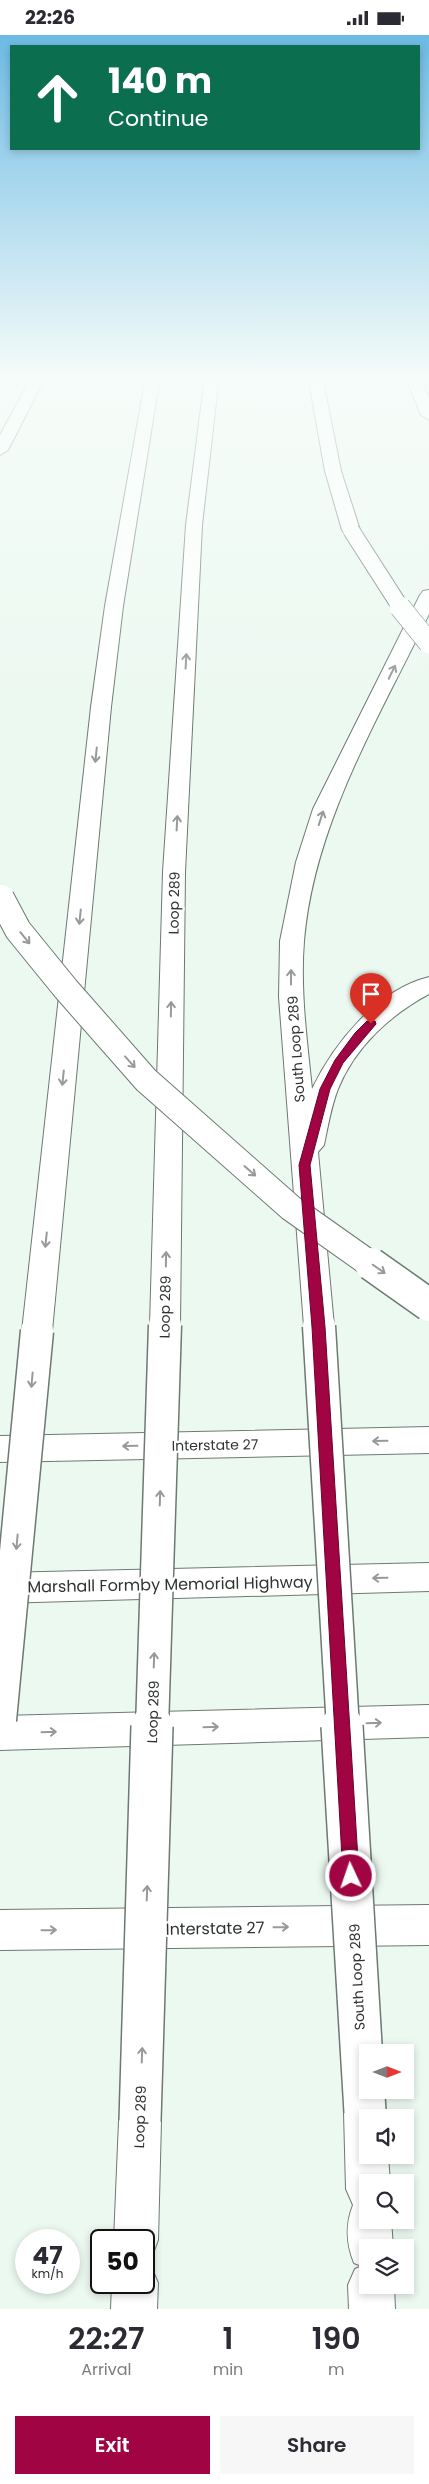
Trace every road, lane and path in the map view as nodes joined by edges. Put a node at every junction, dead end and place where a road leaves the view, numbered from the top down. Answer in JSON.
{"nodes":[{"id":1,"x":135,"y":482,"type":"edge"},
{"id":2,"x":199,"y":482,"type":"edge"},
{"id":3,"x":337,"y":482,"type":"edge"},
{"id":4,"x":429,"y":595,"type":"edge"},
{"id":5,"x":429,"y":643,"type":"edge"},
{"id":6,"x":0,"y":896,"type":"edge"},
{"id":7,"x":429,"y":984,"type":"edge"},
{"id":8,"x":305,"y":1165,"type":"junction"},
{"id":9,"x":429,"y":1305,"type":"edge"},
{"id":10,"x":429,"y":1440,"type":"edge"},
{"id":11,"x":0,"y":1449,"type":"edge"},
{"id":12,"x":429,"y":1577,"type":"edge"},
{"id":13,"x":0,"y":1588,"type":"edge"},
{"id":14,"x":0,"y":1720,"type":"edge"},
{"id":15,"x":429,"y":1721,"type":"edge"},
{"id":16,"x":0,"y":1733,"type":"edge"},
{"id":17,"x":429,"y":1925,"type":"edge"},
{"id":18,"x":0,"y":1930,"type":"edge"},
{"id":19,"x":367,"y":2174,"type":"edge"},
{"id":20,"x":136,"y":2229,"type":"edge"},
{"id":21,"x":135,"y":2294,"type":"edge"},
{"id":22,"x":371,"y":2294,"type":"edge"},
{"id":23,"x":134,"y":2309,"type":"edge"},
{"id":24,"x":372,"y":2309,"type":"edge"}],
"edges":[{"from":1,"to":14,"type":"main road","one_way":true,"bridge":true},
{"from":20,"to":2,"type":"main road","name":"Loop 289","one_way":true,"bridge":true},
{"from":3,"to":5,"type":"main road","bridge":true},
{"from":8,"to":4,"type":"main road","name":"South Loop 289","one_way":true},
{"from":6,"to":9,"type":"main road","one_way":true,"bridge":true},
{"from":7,"to":8,"type":"main road"},
{"from":8,"to":19,"type":"main road","name":"South Loop 289","bridge":true},
{"from":10,"to":11,"type":"main road","name":"Interstate 27","one_way":true},
{"from":12,"to":13,"type":"main road","name":"Marshall Formby Memorial Highway","one_way":true},
{"from":16,"to":15,"type":"main road","one_way":true},
{"from":18,"to":17,"type":"main road","name":"Interstate 27","one_way":true},
{"from":21,"to":23,"type":"main road"},
{"from":22,"to":24,"type":"main road"}]}
